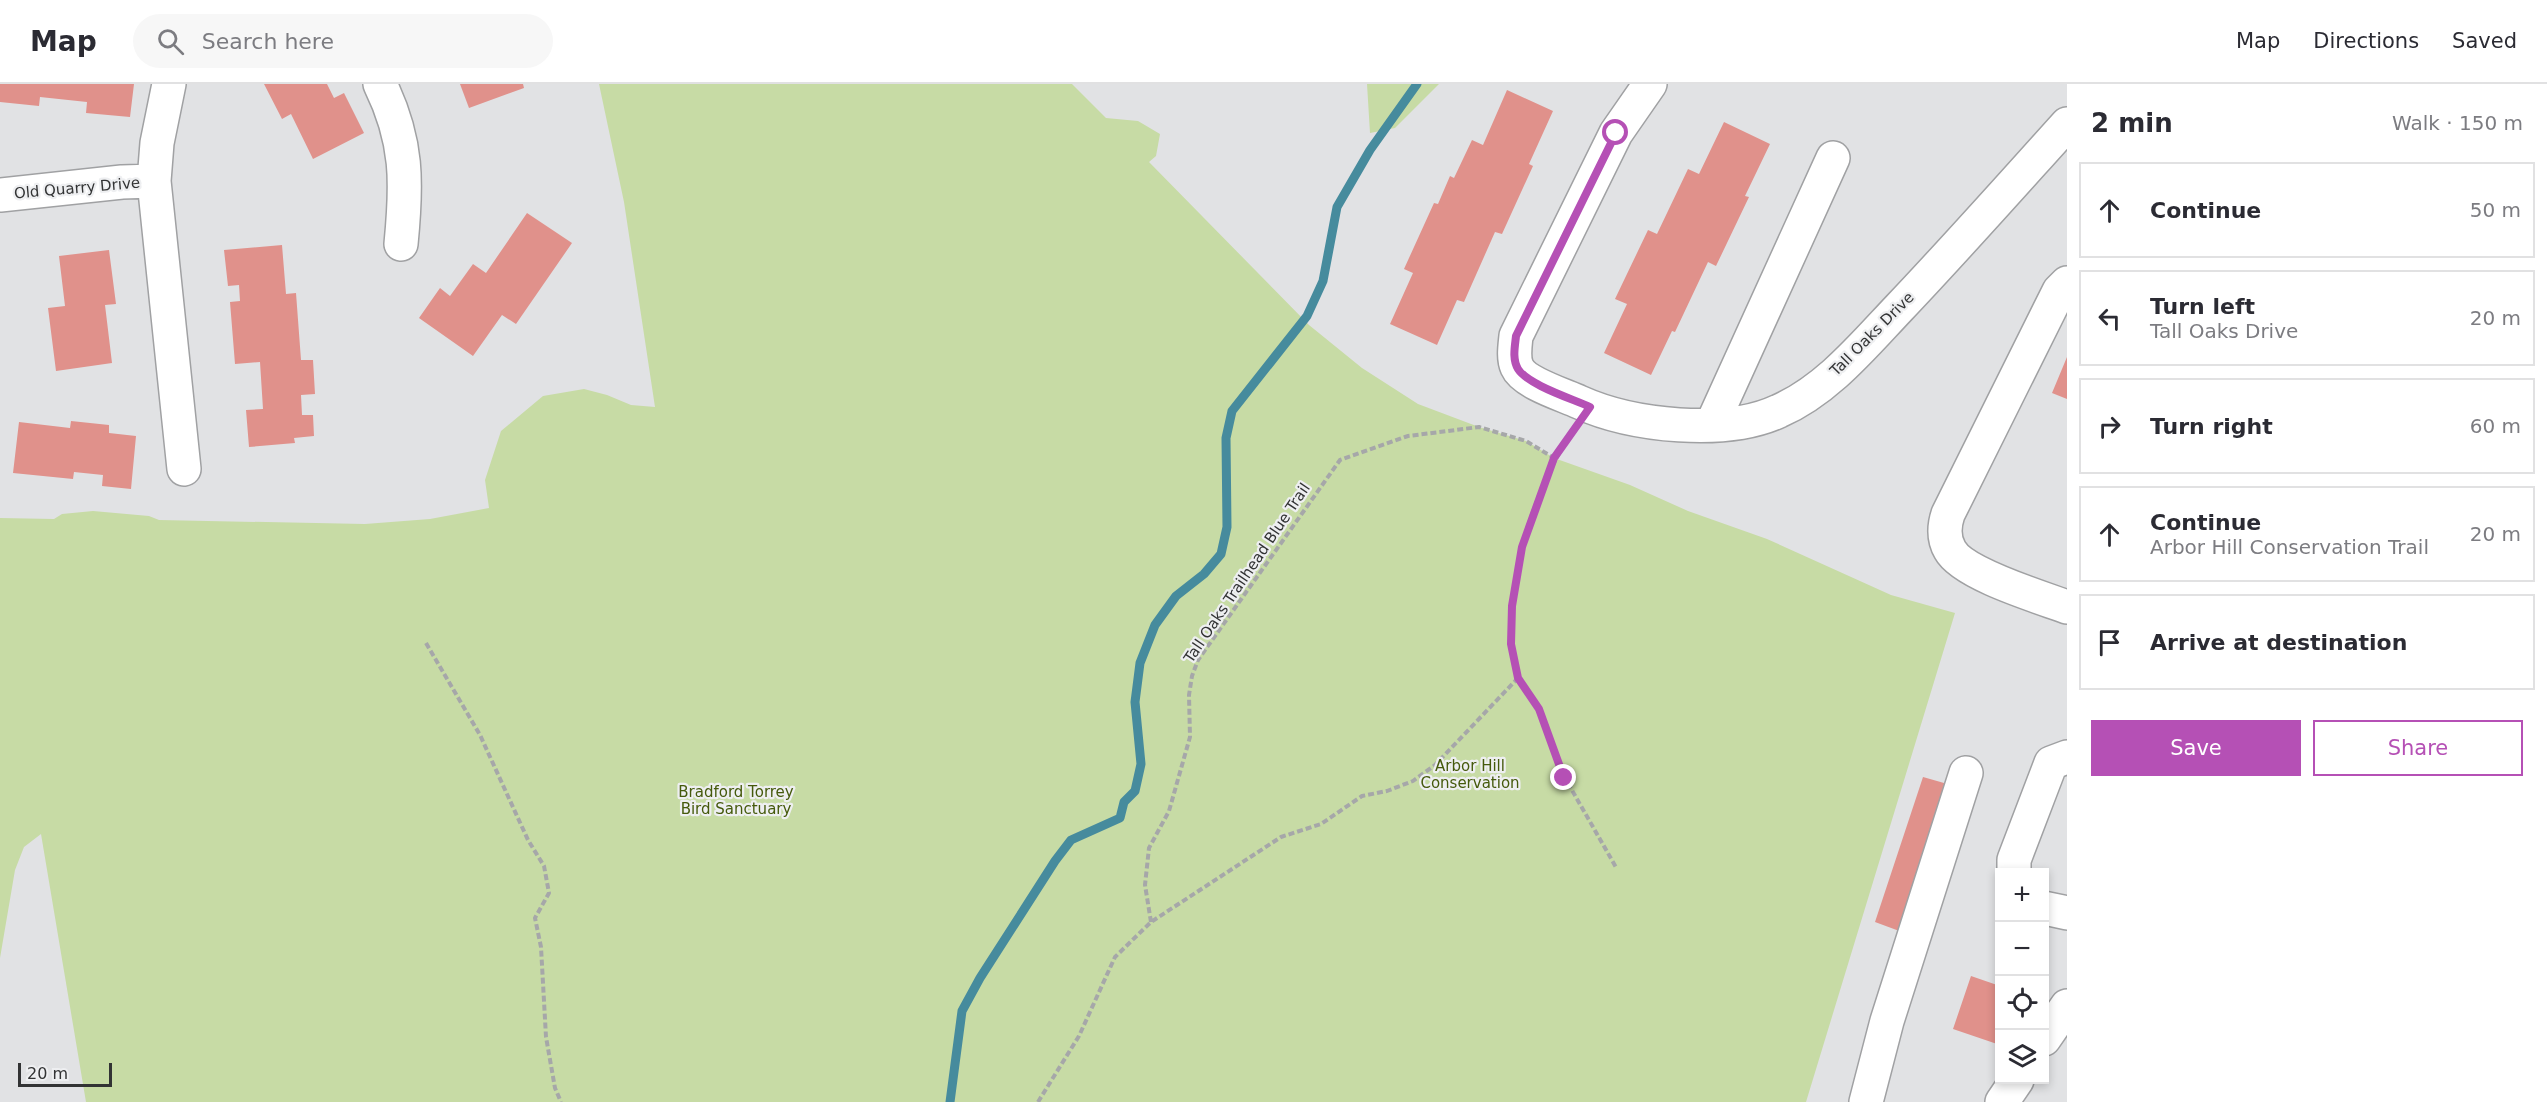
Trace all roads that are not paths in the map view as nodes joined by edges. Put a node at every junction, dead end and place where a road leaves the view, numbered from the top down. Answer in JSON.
{"nodes":[{"id":1,"x":170,"y":84,"type":"edge"},
{"id":2,"x":380,"y":84,"type":"edge"},
{"id":3,"x":1650,"y":84,"type":"edge"},
{"id":4,"x":2067,"y":124,"type":"edge"},
{"id":5,"x":1833,"y":158,"type":"dead end"},
{"id":6,"x":154,"y":181,"type":"junction"},
{"id":7,"x":0,"y":195,"type":"edge"},
{"id":8,"x":401,"y":244,"type":"dead end"},
{"id":9,"x":2067,"y":284,"type":"edge"},
{"id":10,"x":1712,"y":424,"type":"junction"},
{"id":11,"x":184,"y":469,"type":"dead end"},
{"id":12,"x":2067,"y":607,"type":"edge"},
{"id":13,"x":2067,"y":757,"type":"edge"},
{"id":14,"x":1966,"y":773,"type":"dead end"},
{"id":15,"x":2014,"y":868,"type":"edge"},
{"id":16,"x":2049,"y":909,"type":"edge"},
{"id":17,"x":2067,"y":913,"type":"edge"},
{"id":18,"x":2067,"y":1006,"type":"edge"},
{"id":19,"x":2049,"y":1032,"type":"edge"},
{"id":20,"x":2014,"y":1084,"type":"edge"},
{"id":21,"x":1866,"y":1102,"type":"edge"},
{"id":22,"x":2002,"y":1102,"type":"edge"}],
"edges":[{"from":1,"to":6,"type":"street"},
{"from":2,"to":8,"type":"street"},
{"from":3,"to":10,"type":"street","name":"Tall Oaks Drive"},
{"from":4,"to":10,"type":"street","name":"Tall Oaks Drive"},
{"from":5,"to":10,"type":"street"},
{"from":6,"to":7,"type":"street","name":"Old Quarry Drive"},
{"from":6,"to":11,"type":"street"},
{"from":9,"to":12,"type":"street"},
{"from":13,"to":15,"type":"street"},
{"from":14,"to":21,"type":"street"},
{"from":16,"to":17,"type":"street"},
{"from":18,"to":19,"type":"street"},
{"from":20,"to":22,"type":"street"}]}
